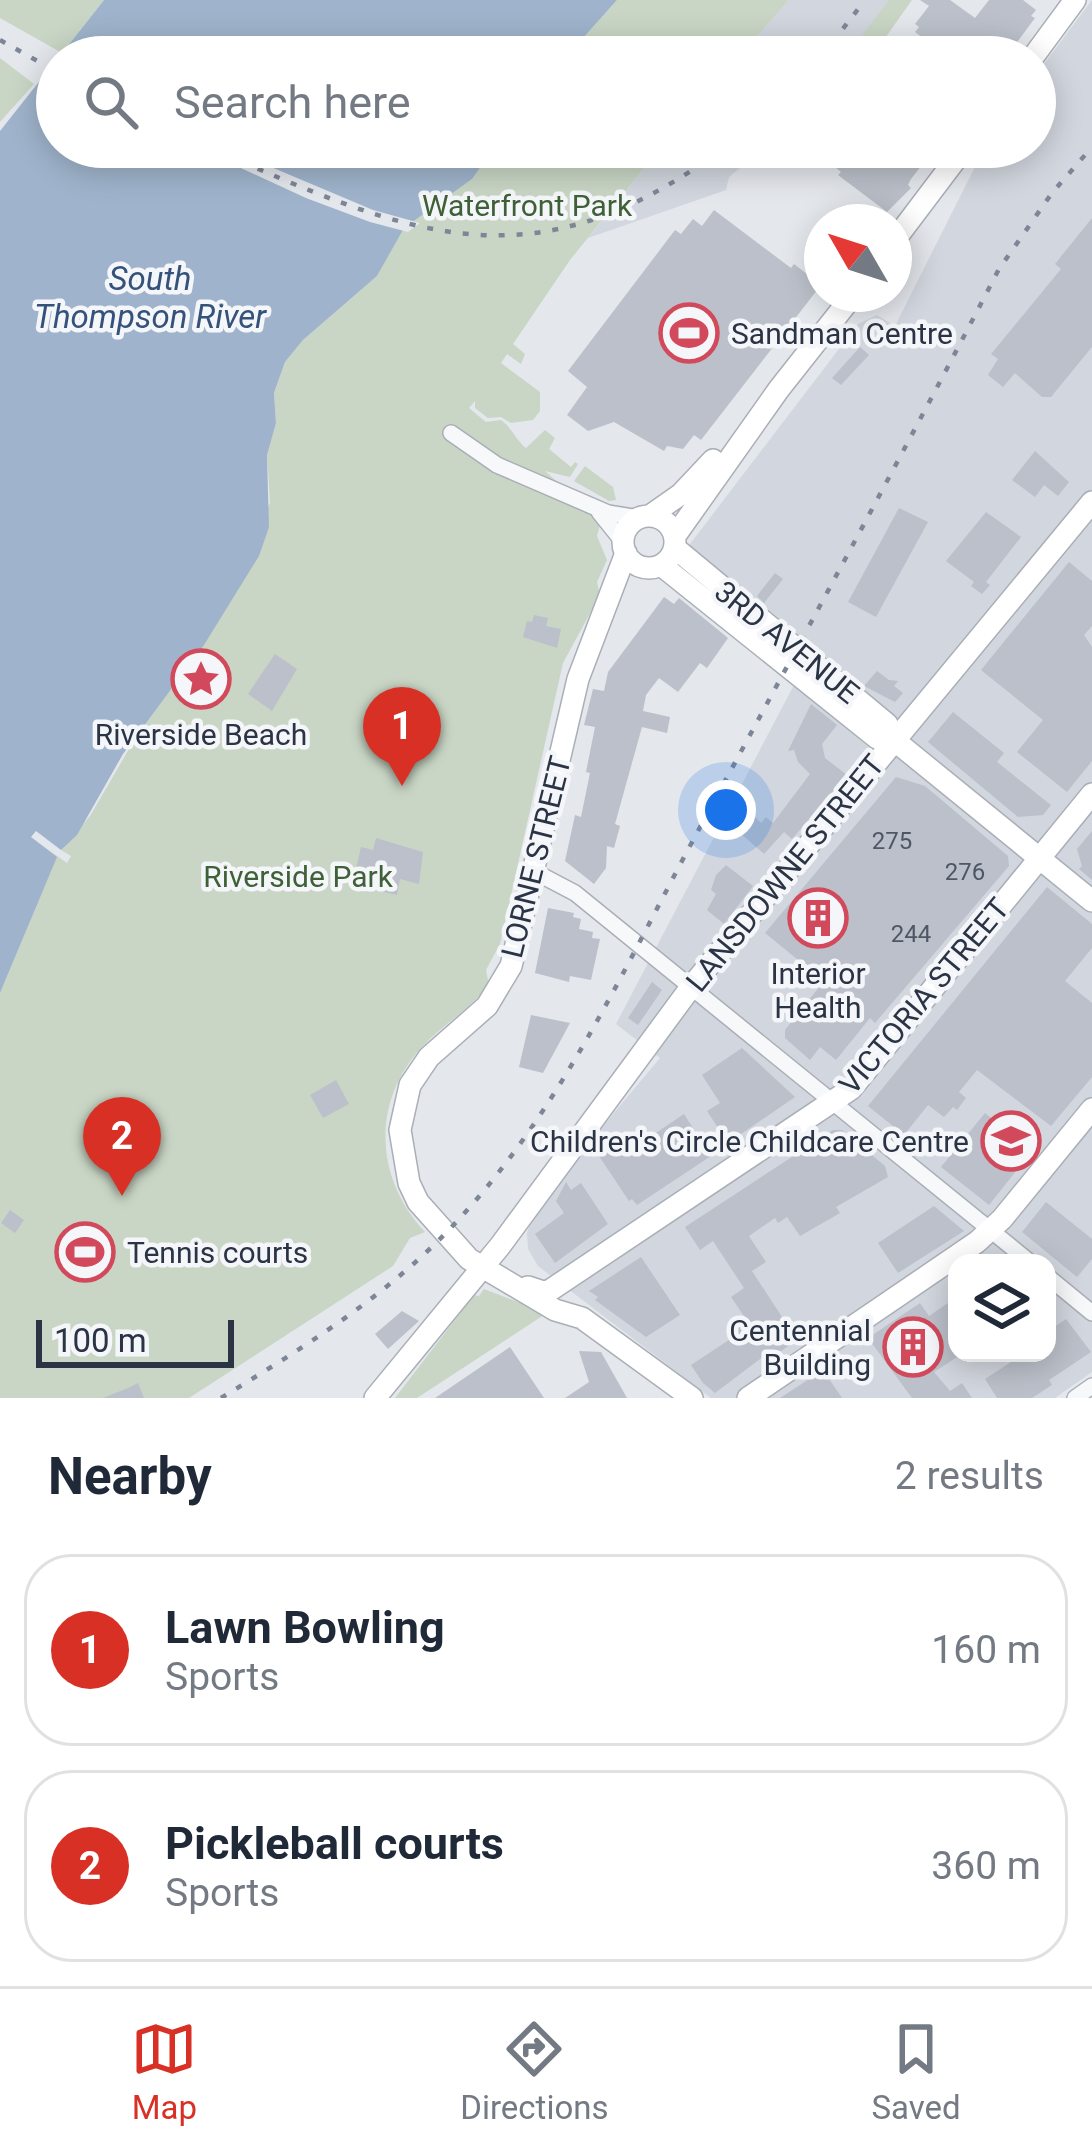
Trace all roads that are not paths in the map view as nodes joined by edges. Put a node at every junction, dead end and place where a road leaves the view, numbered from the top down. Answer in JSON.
{"nodes":[{"id":1,"x":1075,"y":0,"type":"edge"},
{"id":2,"x":1048,"y":36,"type":"edge"},
{"id":3,"x":949,"y":168,"type":"edge"},
{"id":4,"x":912,"y":217,"type":"edge"},
{"id":5,"x":840,"y":312,"type":"edge"},
{"id":6,"x":779,"y":389,"type":"junction"},
{"id":7,"x":451,"y":433,"type":"dead end"},
{"id":8,"x":1092,"y":502,"type":"edge"},
{"id":9,"x":592,"y":506,"type":"junction"},
{"id":10,"x":645,"y":517,"type":"junction"},
{"id":11,"x":624,"y":547,"type":"junction"},
{"id":12,"x":665,"y":554,"type":"junction"},
{"id":13,"x":581,"y":667,"type":"junction"},
{"id":14,"x":893,"y":740,"type":"junction"},
{"id":15,"x":1092,"y":794,"type":"edge"},
{"id":16,"x":1040,"y":858,"type":"junction"},
{"id":17,"x":535,"y":872,"type":"junction"},
{"id":18,"x":1092,"y":901,"type":"edge"},
{"id":19,"x":691,"y":988,"type":"junction"},
{"id":20,"x":834,"y":1102,"type":"junction"},
{"id":21,"x":1092,"y":1109,"type":"edge"},
{"id":22,"x":991,"y":1229,"type":"junction"},
{"id":23,"x":1020,"y":1254,"type":"edge"},
{"id":24,"x":487,"y":1261,"type":"junction"},
{"id":25,"x":506,"y":1279,"type":"junction"},
{"id":26,"x":1056,"y":1283,"type":"edge"},
{"id":27,"x":550,"y":1289,"type":"junction"},
{"id":28,"x":1092,"y":1313,"type":"edge"},
{"id":29,"x":582,"y":1318,"type":"junction"},
{"id":30,"x":1092,"y":1386,"type":"edge"},
{"id":31,"x":376,"y":1398,"type":"edge"},
{"id":32,"x":692,"y":1398,"type":"edge"},
{"id":33,"x":748,"y":1398,"type":"edge"},
{"id":34,"x":1075,"y":1398,"type":"edge"}],
"edges":[{"from":1,"to":2,"type":"street"},
{"from":3,"to":4,"type":"street"},
{"from":5,"to":6,"type":"street","name":"LORNE STREET"},
{"from":6,"to":10,"type":"street","name":"LORNE STREET"},
{"from":6,"to":12,"type":"street","name":"LORNE STREET"},
{"from":7,"to":9,"type":"street"},
{"from":8,"to":14,"type":"street","name":"LANSDOWNE STREET"},
{"from":9,"to":10,"type":"street"},
{"from":9,"to":11,"type":"street"},
{"from":10,"to":11,"type":"street"},
{"from":10,"to":12,"type":"street"},
{"from":11,"to":12,"type":"street"},
{"from":11,"to":13,"type":"street","name":"LORNE STREET"},
{"from":12,"to":13,"type":"street","name":"LORNE STREET"},
{"from":12,"to":14,"type":"street","name":"3RD AVENUE"},
{"from":13,"to":17,"type":"street","name":"LORNE STREET"},
{"from":14,"to":16,"type":"street","name":"3RD AVENUE"},
{"from":14,"to":19,"type":"street","name":"LANSDOWNE STREET"},
{"from":15,"to":16,"type":"street","name":"VICTORIA STREET"},
{"from":16,"to":18,"type":"street","name":"3RD AVENUE"},
{"from":16,"to":20,"type":"street","name":"VICTORIA STREET"},
{"from":17,"to":19,"type":"street"},
{"from":17,"to":24,"type":"street","name":"LORNE STREET"},
{"from":19,"to":20,"type":"street"},
{"from":19,"to":24,"type":"street","name":"LANSDOWNE STREET"},
{"from":20,"to":22,"type":"street"},
{"from":20,"to":27,"type":"street","name":"VICTORIA STREET"},
{"from":21,"to":22,"type":"street"},
{"from":22,"to":23,"type":"street"},
{"from":22,"to":33,"type":"street"},
{"from":24,"to":25,"type":"street"},
{"from":24,"to":27,"type":"street"},
{"from":24,"to":31,"type":"street","name":"LANSDOWNE STREET"},
{"from":25,"to":27,"type":"street"},
{"from":25,"to":29,"type":"street"},
{"from":26,"to":28,"type":"street"},
{"from":27,"to":29,"type":"street"},
{"from":29,"to":32,"type":"street"},
{"from":30,"to":34,"type":"street"}]}
